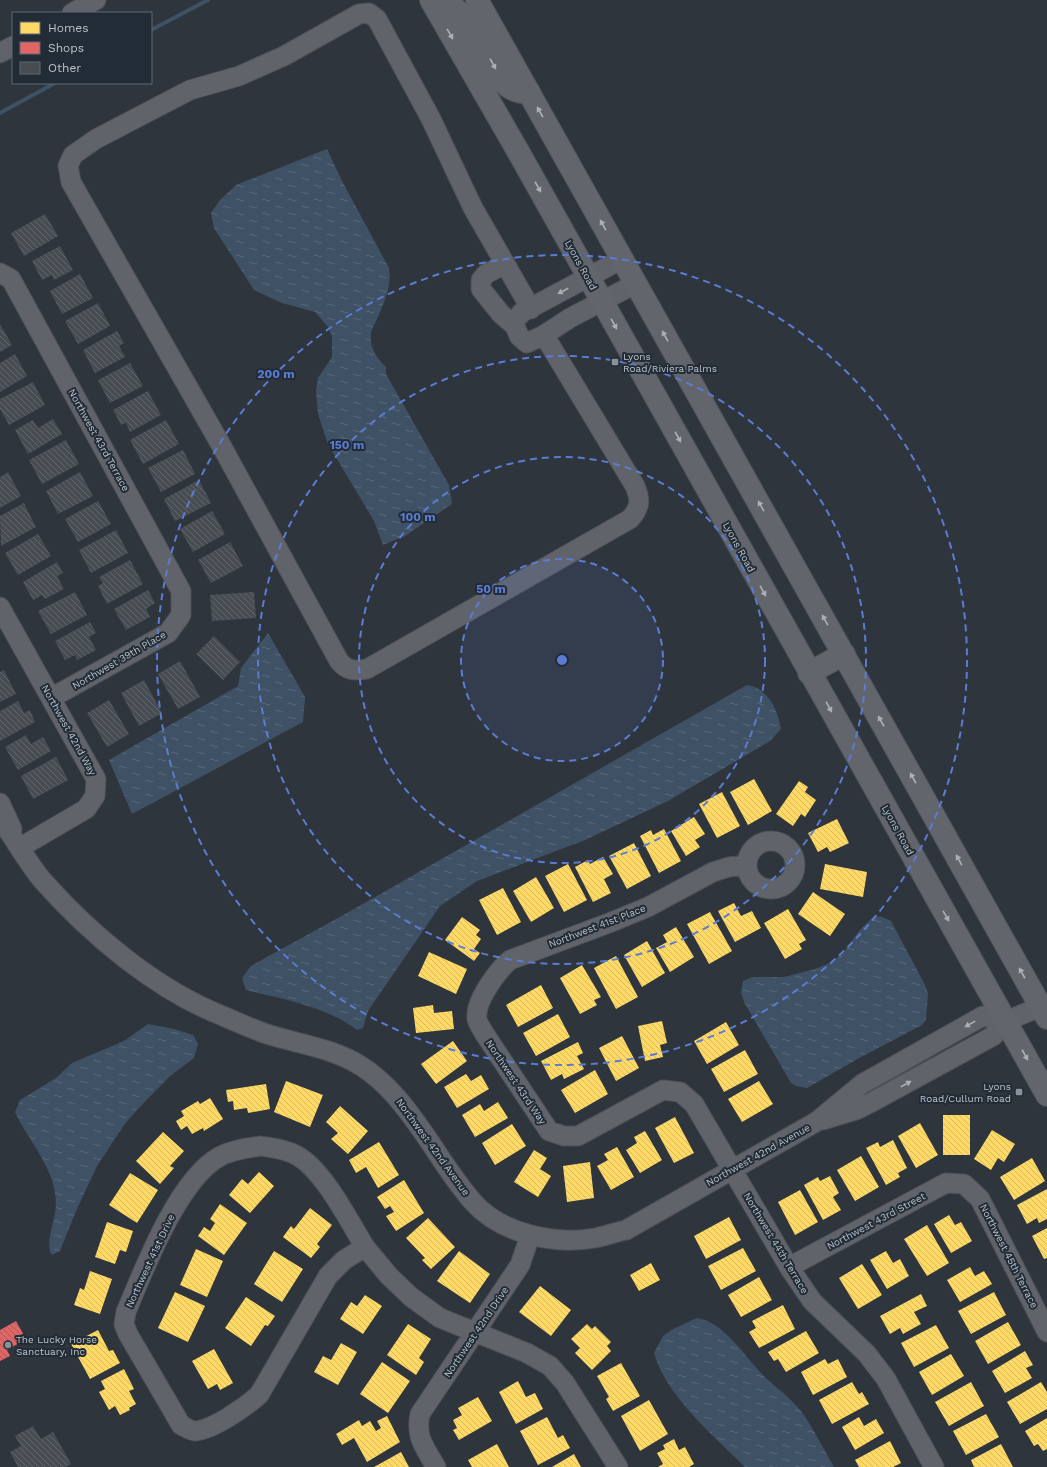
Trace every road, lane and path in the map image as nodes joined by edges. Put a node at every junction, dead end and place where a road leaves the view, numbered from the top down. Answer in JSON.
{"nodes":[{"id":1,"x":96,"y":0,"type":"edge"},
{"id":2,"x":431,"y":0,"type":"edge"},
{"id":3,"x":445,"y":0,"type":"edge"},
{"id":4,"x":477,"y":0,"type":"edge"},
{"id":5,"x":74,"y":12,"type":"edge"},
{"id":6,"x":12,"y":47,"type":"edge"},
{"id":7,"x":0,"y":53,"type":"edge"},
{"id":8,"x":529,"y":92,"type":"junction"},
{"id":9,"x":622,"y":259,"type":"junction"},
{"id":10,"x":505,"y":264,"type":"junction"},
{"id":11,"x":0,"y":272,"type":"edge"},
{"id":12,"x":588,"y":278,"type":"junction"},
{"id":13,"x":635,"y":284,"type":"junction"},
{"id":14,"x":601,"y":301,"type":"junction"},
{"id":15,"x":531,"y":308,"type":"junction"},
{"id":16,"x":515,"y":326,"type":"junction"},
{"id":17,"x":544,"y":335,"type":"junction"},
{"id":18,"x":0,"y":607,"type":"edge"},
{"id":19,"x":181,"y":615,"type":"joint"},
{"id":20,"x":844,"y":654,"type":"junction"},
{"id":21,"x":810,"y":673,"type":"junction"},
{"id":22,"x":51,"y":698,"type":"junction"},
{"id":23,"x":0,"y":803,"type":"edge"},
{"id":24,"x":0,"y":819,"type":"edge"},
{"id":25,"x":21,"y":847,"type":"junction"},
{"id":26,"x":747,"y":865,"type":"dead end"},
{"id":27,"x":1045,"y":1010,"type":"edge"},
{"id":28,"x":477,"y":1019,"type":"joint"},
{"id":29,"x":1006,"y":1021,"type":"junction"},
{"id":30,"x":862,"y":1084,"type":"junction"},
{"id":31,"x":680,"y":1092,"type":"joint"},
{"id":32,"x":1047,"y":1095,"type":"edge"},
{"id":33,"x":872,"y":1102,"type":"junction"},
{"id":34,"x":816,"y":1122,"type":"junction"},
{"id":35,"x":732,"y":1170,"type":"junction"},
{"id":36,"x":964,"y":1184,"type":"joint"},
{"id":37,"x":530,"y":1236,"type":"junction"},
{"id":38,"x":365,"y":1247,"type":"junction"},
{"id":39,"x":790,"y":1267,"type":"junction"},
{"id":40,"x":1047,"y":1332,"type":"edge"},
{"id":41,"x":475,"y":1333,"type":"junction"},
{"id":42,"x":436,"y":1467,"type":"edge"},
{"id":43,"x":618,"y":1467,"type":"edge"},
{"id":44,"x":934,"y":1467,"type":"edge"}],
"edges":[{"from":1,"to":5,"type":"street"},
{"from":2,"to":12,"type":"main road","name":"Lyons Road","one_way":true},
{"from":3,"to":8,"type":"main road","one_way":true},
{"from":4,"to":8,"type":"main road"},
{"from":6,"to":7,"type":"street"},
{"from":9,"to":8,"type":"main road","one_way":true},
{"from":9,"to":12,"type":"street"},
{"from":9,"to":13,"type":"main road"},
{"from":10,"to":15,"type":"street"},
{"from":10,"to":16,"type":"street"},
{"from":10,"to":17,"type":"street"},
{"from":11,"to":19,"type":"street","name":"Northwest 43rd Terrace"},
{"from":12,"to":14,"type":"main road","name":"Lyons Road"},
{"from":12,"to":15,"type":"street","one_way":true},
{"from":13,"to":14,"type":"street"},
{"from":20,"to":13,"type":"main road","one_way":true},
{"from":14,"to":17,"type":"street"},
{"from":14,"to":21,"type":"main road","name":"Lyons Road","one_way":true},
{"from":15,"to":16,"type":"street"},
{"from":16,"to":17,"type":"street"},
{"from":18,"to":22,"type":"street","name":"Northwest 42nd Way"},
{"from":19,"to":22,"type":"street","name":"Northwest 39th Place"},
{"from":20,"to":21,"type":"main road"},
{"from":27,"to":20,"type":"main road","one_way":true},
{"from":21,"to":29,"type":"main road","name":"Lyons Road","one_way":true},
{"from":22,"to":25,"type":"street","name":"Northwest 42nd Way"},
{"from":23,"to":25,"type":"street","name":"Northwest 42nd Avenue"},
{"from":24,"to":25,"type":"street","name":"Northwest 42nd Avenue"},
{"from":25,"to":37,"type":"street","name":"Northwest 42nd Avenue"},
{"from":26,"to":28,"type":"street","name":"Northwest 41st Place"},
{"from":27,"to":29,"type":"street"},
{"from":28,"to":31,"type":"street","name":"Northwest 43rd Way"},
{"from":29,"to":30,"type":"street","name":"Northwest 42nd Avenue","one_way":true},
{"from":29,"to":32,"type":"main road","name":"Lyons Road","one_way":true},
{"from":33,"to":29,"type":"street","name":"Northwest 42nd Avenue","one_way":true},
{"from":30,"to":33,"type":"street"},
{"from":30,"to":34,"type":"street","name":"Northwest 42nd Avenue"},
{"from":31,"to":35,"type":"street","name":"Northwest 44th Terrace"},
{"from":33,"to":34,"type":"street","name":"Northwest 42nd Avenue"},
{"from":34,"to":35,"type":"street","name":"Northwest 42nd Avenue"},
{"from":35,"to":37,"type":"street","name":"Northwest 42nd Avenue"},
{"from":35,"to":39,"type":"street","name":"Northwest 44th Terrace"},
{"from":36,"to":39,"type":"street","name":"Northwest 43rd Street"},
{"from":36,"to":40,"type":"street","name":"Northwest 45th Terrace"},
{"from":37,"to":41,"type":"street","name":"Northwest 42nd Drive"},
{"from":38,"to":38,"type":"street","name":"Northwest 41st Drive"},
{"from":38,"to":41,"type":"street"},
{"from":39,"to":44,"type":"street","name":"Northwest 44th Terrace"},
{"from":41,"to":42,"type":"street","name":"Northwest 42nd Drive"},
{"from":41,"to":43,"type":"street"}]}
